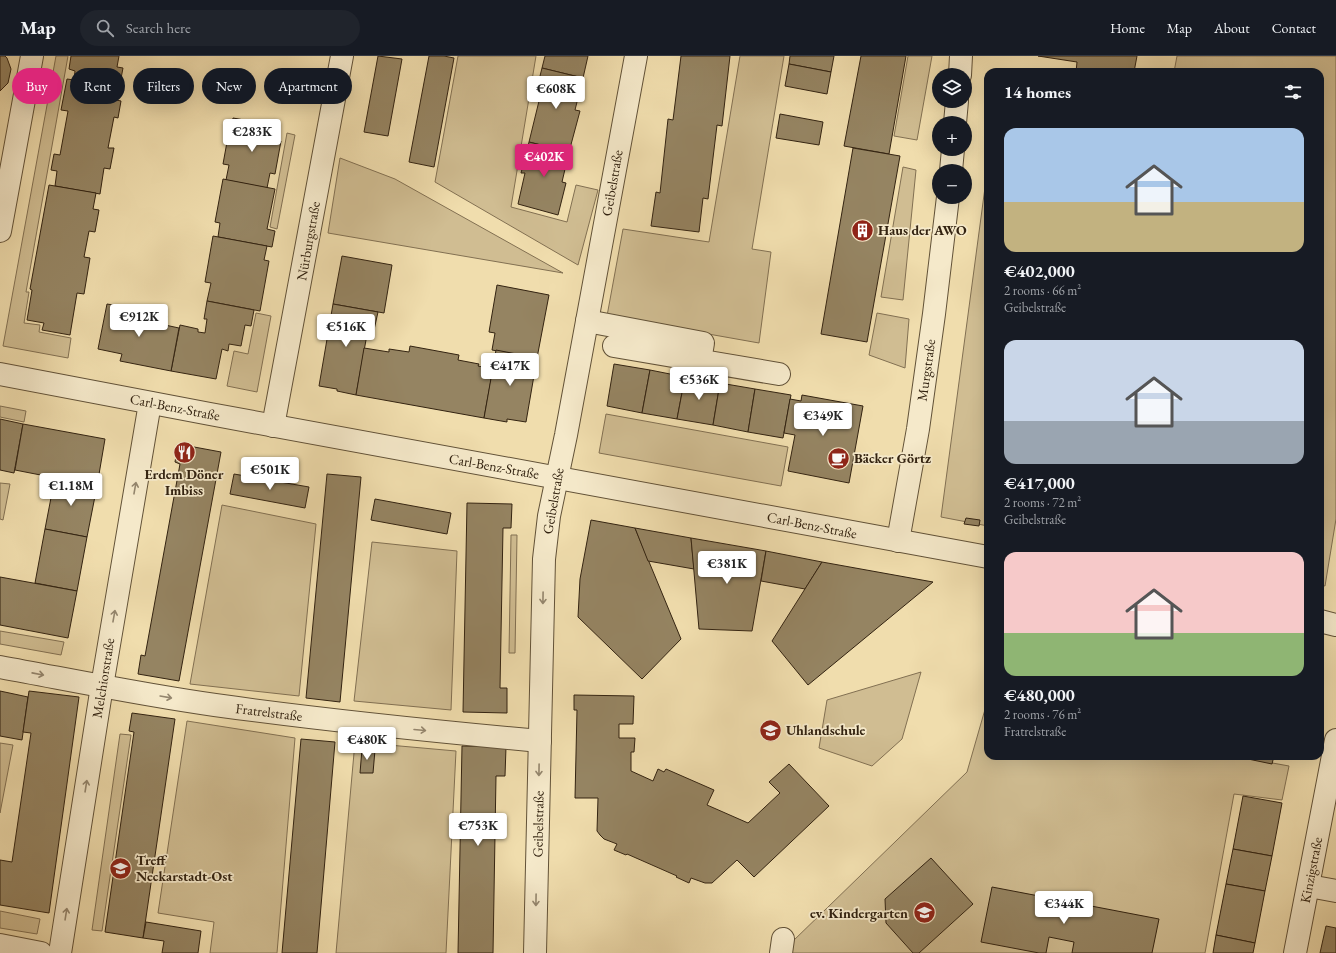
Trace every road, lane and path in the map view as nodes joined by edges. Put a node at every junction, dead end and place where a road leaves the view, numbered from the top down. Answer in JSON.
{"nodes":[{"id":1,"x":32,"y":56,"type":"edge"},
{"id":2,"x":342,"y":56,"type":"edge"},
{"id":3,"x":636,"y":56,"type":"edge"},
{"id":4,"x":962,"y":56,"type":"edge"},
{"id":5,"x":961,"y":68,"type":"edge"},
{"id":6,"x":947,"y":204,"type":"edge"},
{"id":7,"x":0,"y":231,"type":"edge"},
{"id":8,"x":587,"y":321,"type":"junction"},
{"id":9,"x":614,"y":346,"type":"dead end"},
{"id":10,"x":700,"y":361,"type":"junction"},
{"id":11,"x":0,"y":374,"type":"edge"},
{"id":12,"x":779,"y":374,"type":"dead end"},
{"id":13,"x":150,"y":403,"type":"junction"},
{"id":14,"x":274,"y":426,"type":"junction"},
{"id":15,"x":557,"y":478,"type":"junction"},
{"id":16,"x":898,"y":542,"type":"junction"},
{"id":17,"x":984,"y":556,"type":"edge"},
{"id":18,"x":1324,"y":622,"type":"edge"},
{"id":19,"x":1336,"y":625,"type":"edge"},
{"id":20,"x":0,"y":667,"type":"edge"},
{"id":21,"x":102,"y":686,"type":"junction"},
{"id":22,"x":1336,"y":740,"type":"edge"},
{"id":23,"x":540,"y":741,"type":"junction"},
{"id":24,"x":1308,"y":886,"type":"junction"},
{"id":25,"x":1336,"y":891,"type":"edge"},
{"id":26,"x":0,"y":945,"type":"edge"},
{"id":27,"x":41,"y":953,"type":"edge"},
{"id":28,"x":60,"y":953,"type":"edge"},
{"id":29,"x":535,"y":953,"type":"edge"},
{"id":30,"x":1296,"y":953,"type":"edge"}],
"edges":[{"from":1,"to":7,"type":"street"},
{"from":2,"to":14,"type":"street","name":"Nürburgstraße"},
{"from":3,"to":8,"type":"street","name":"Geibelstraße"},
{"from":4,"to":5,"type":"street"},
{"from":6,"to":16,"type":"street","name":"Murgstraße"},
{"from":8,"to":10,"type":"street"},
{"from":8,"to":15,"type":"street","name":"Geibelstraße"},
{"from":9,"to":10,"type":"street"},
{"from":10,"to":12,"type":"street"},
{"from":11,"to":13,"type":"street","name":"Carl-Benz-Straße"},
{"from":13,"to":14,"type":"street","name":"Carl-Benz-Straße"},
{"from":21,"to":13,"type":"street","name":"Melchiorstraße","one_way":true},
{"from":14,"to":15,"type":"street","name":"Carl-Benz-Straße"},
{"from":15,"to":16,"type":"street","name":"Carl-Benz-Straße"},
{"from":15,"to":23,"type":"street","name":"Geibelstraße","one_way":true},
{"from":16,"to":17,"type":"street","name":"Carl-Benz-Straße"},
{"from":18,"to":19,"type":"street"},
{"from":20,"to":21,"type":"street","name":"Fratrelstraße","one_way":true},
{"from":21,"to":23,"type":"street","name":"Fratrelstraße","one_way":true},
{"from":28,"to":21,"type":"street","name":"Melchiorstraße","one_way":true},
{"from":22,"to":24,"type":"street","name":"Kinzigstraße"},
{"from":23,"to":29,"type":"street","name":"Geibelstraße","one_way":true},
{"from":24,"to":25,"type":"street"},
{"from":24,"to":30,"type":"street","name":"Kinzigstraße"},
{"from":26,"to":27,"type":"street"}]}
